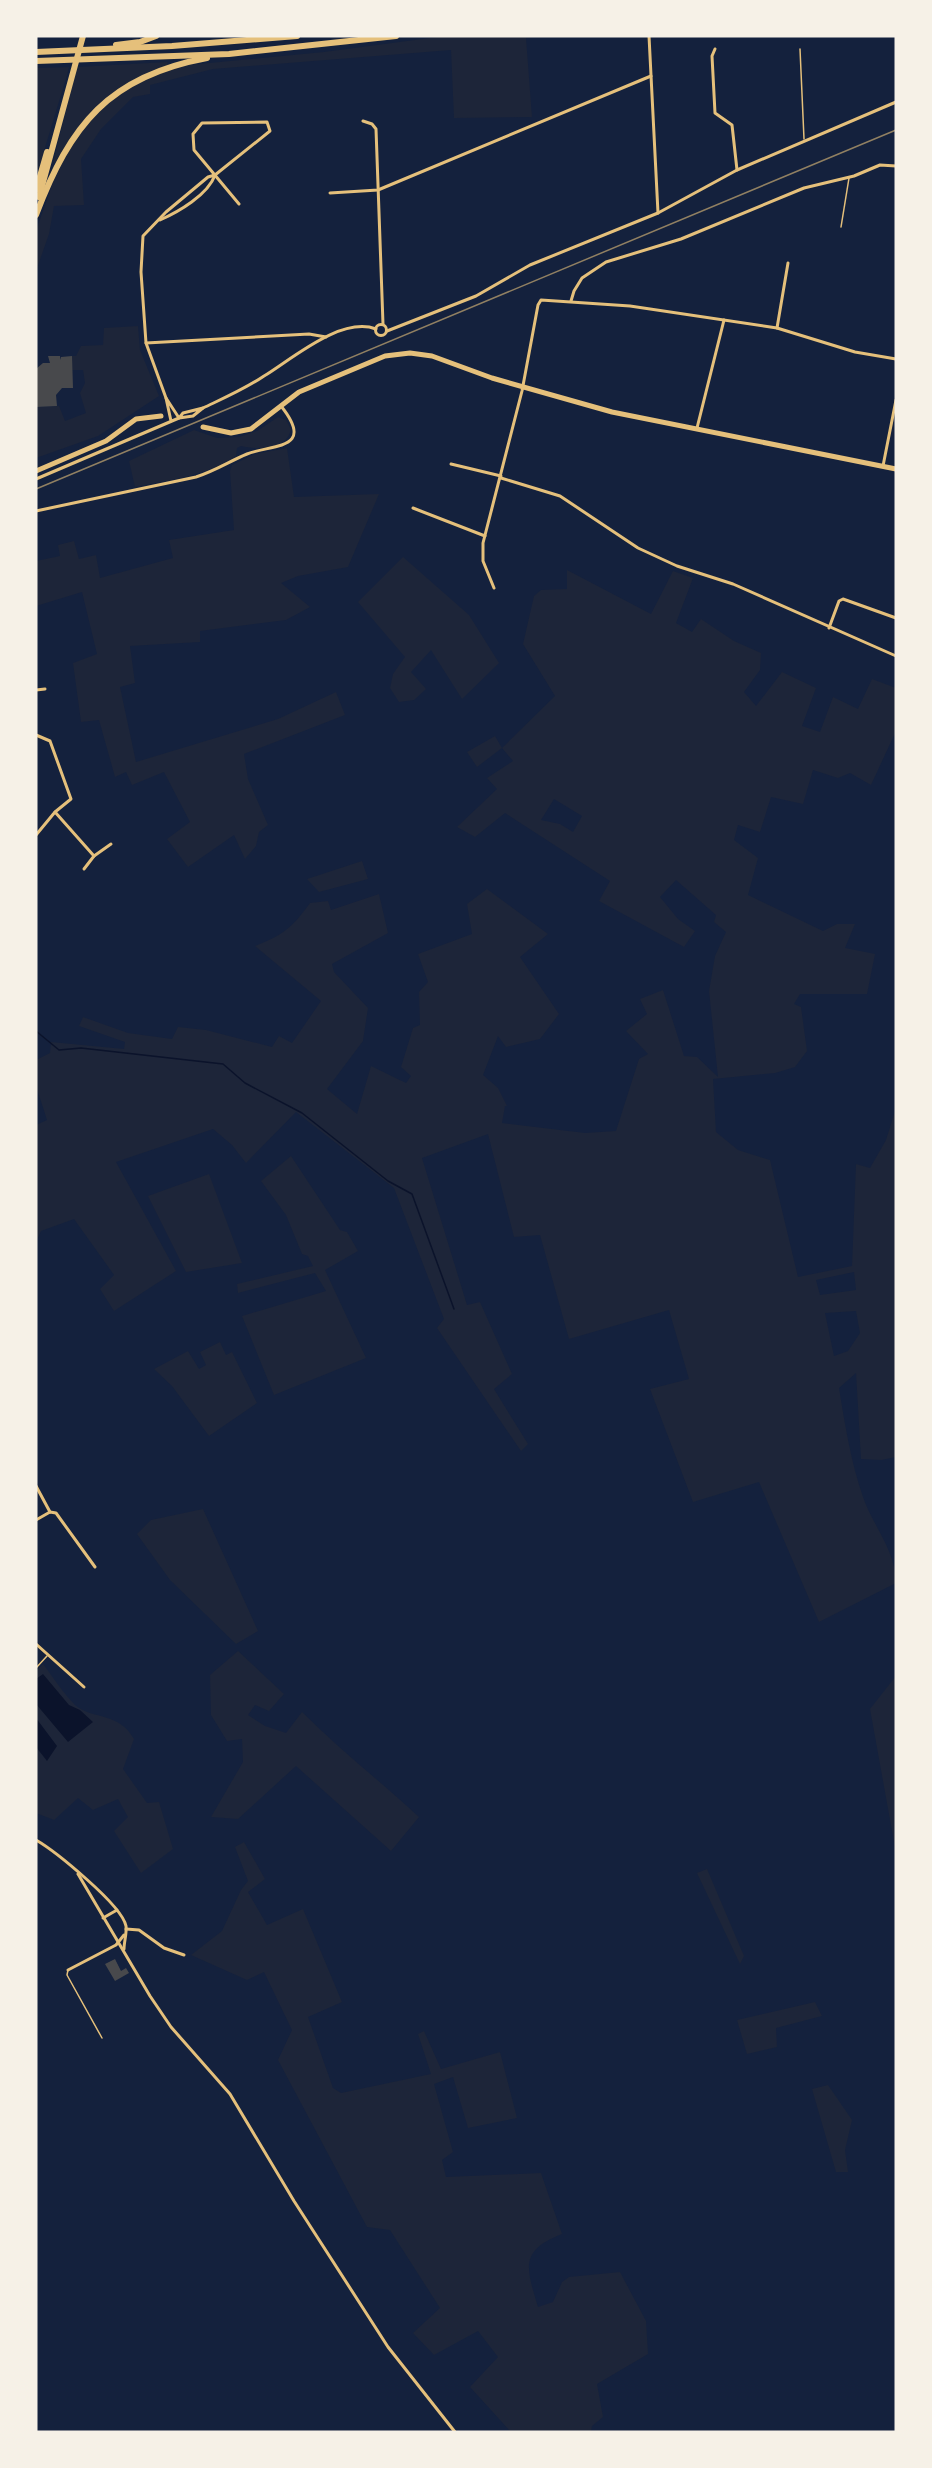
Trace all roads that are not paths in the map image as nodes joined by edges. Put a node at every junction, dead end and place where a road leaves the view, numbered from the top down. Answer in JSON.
{"nodes":[{"id":1,"x":81,"y":36,"type":"edge"},
{"id":2,"x":156,"y":36,"type":"edge"},
{"id":3,"x":297,"y":36,"type":"edge"},
{"id":4,"x":396,"y":36,"type":"edge"},
{"id":5,"x":649,"y":36,"type":"edge"},
{"id":6,"x":107,"y":49,"type":"junction"},
{"id":7,"x":715,"y":49,"type":"dead end"},
{"id":8,"x":800,"y":49,"type":"dead end"},
{"id":9,"x":36,"y":52,"type":"edge"},
{"id":10,"x":229,"y":54,"type":"junction"},
{"id":11,"x":36,"y":61,"type":"edge"},
{"id":12,"x":71,"y":74,"type":"junction"},
{"id":13,"x":651,"y":76,"type":"junction"},
{"id":14,"x":896,"y":102,"type":"edge"},
{"id":15,"x":363,"y":121,"type":"dead end"},
{"id":16,"x":804,"y":139,"type":"junction"},
{"id":17,"x":896,"y":166,"type":"edge"},
{"id":18,"x":737,"y":170,"type":"junction"},
{"id":19,"x":215,"y":176,"type":"junction"},
{"id":20,"x":849,"y":177,"type":"junction"},
{"id":21,"x":36,"y":190,"type":"edge"},
{"id":22,"x":378,"y":190,"type":"junction"},
{"id":23,"x":330,"y":193,"type":"dead end"},
{"id":24,"x":239,"y":204,"type":"dead end"},
{"id":25,"x":36,"y":208,"type":"edge"},
{"id":26,"x":658,"y":213,"type":"junction"},
{"id":27,"x":36,"y":215,"type":"edge"},
{"id":28,"x":159,"y":221,"type":"junction"},
{"id":29,"x":841,"y":227,"type":"dead end"},
{"id":30,"x":788,"y":263,"type":"dead end"},
{"id":31,"x":571,"y":301,"type":"junction"},
{"id":32,"x":724,"y":320,"type":"junction"},
{"id":33,"x":383,"y":324,"type":"junction"},
{"id":34,"x":777,"y":328,"type":"junction"},
{"id":35,"x":375,"y":329,"type":"junction"},
{"id":36,"x":387,"y":331,"type":"junction"},
{"id":37,"x":326,"y":337,"type":"junction"},
{"id":38,"x":146,"y":343,"type":"junction"},
{"id":39,"x":896,"y":359,"type":"edge"},
{"id":40,"x":523,"y":387,"type":"junction"},
{"id":41,"x":166,"y":398,"type":"junction"},
{"id":42,"x":896,"y":400,"type":"edge"},
{"id":43,"x":280,"y":406,"type":"junction"},
{"id":44,"x":161,"y":416,"type":"dead end"},
{"id":45,"x":179,"y":418,"type":"junction"},
{"id":46,"x":171,"y":422,"type":"junction"},
{"id":47,"x":203,"y":427,"type":"dead end"},
{"id":48,"x":697,"y":430,"type":"junction"},
{"id":49,"x":451,"y":464,"type":"dead end"},
{"id":50,"x":883,"y":466,"type":"junction"},
{"id":51,"x":36,"y":469,"type":"edge"},
{"id":52,"x":896,"y":469,"type":"edge"},
{"id":53,"x":501,"y":477,"type":"junction"},
{"id":54,"x":36,"y":479,"type":"edge"},
{"id":55,"x":412,"y":508,"type":"dead end"},
{"id":56,"x":36,"y":511,"type":"edge"},
{"id":57,"x":485,"y":536,"type":"junction"},
{"id":58,"x":494,"y":588,"type":"dead end"},
{"id":59,"x":896,"y":618,"type":"edge"},
{"id":60,"x":829,"y":628,"type":"junction"},
{"id":61,"x":896,"y":656,"type":"edge"},
{"id":62,"x":45,"y":689,"type":"dead end"},
{"id":63,"x":36,"y":690,"type":"edge"},
{"id":64,"x":36,"y":735,"type":"edge"},
{"id":65,"x":55,"y":812,"type":"junction"},
{"id":66,"x":36,"y":835,"type":"edge"},
{"id":67,"x":111,"y":844,"type":"dead end"},
{"id":68,"x":94,"y":856,"type":"junction"},
{"id":69,"x":84,"y":869,"type":"dead end"},
{"id":70,"x":36,"y":1486,"type":"edge"},
{"id":71,"x":50,"y":1512,"type":"junction"},
{"id":72,"x":36,"y":1520,"type":"edge"},
{"id":73,"x":95,"y":1567,"type":"dead end"},
{"id":74,"x":36,"y":1644,"type":"edge"},
{"id":75,"x":48,"y":1656,"type":"junction"},
{"id":76,"x":36,"y":1668,"type":"edge"},
{"id":77,"x":84,"y":1687,"type":"dead end"},
{"id":78,"x":36,"y":1840,"type":"edge"},
{"id":79,"x":78,"y":1874,"type":"junction"},
{"id":80,"x":117,"y":1910,"type":"junction"},
{"id":81,"x":103,"y":1918,"type":"junction"},
{"id":82,"x":126,"y":1929,"type":"junction"},
{"id":83,"x":124,"y":1935,"type":"junction"},
{"id":84,"x":118,"y":1942,"type":"junction"},
{"id":85,"x":124,"y":1951,"type":"junction"},
{"id":86,"x":184,"y":1955,"type":"dead end"},
{"id":87,"x":68,"y":1970,"type":"joint"},
{"id":88,"x":102,"y":2038,"type":"dead end"},
{"id":89,"x":455,"y":2432,"type":"edge"}],
"edges":[{"from":1,"to":12,"type":"highway"},
{"from":2,"to":6,"type":"highway"},
{"from":3,"to":6,"type":"highway"},
{"from":4,"to":10,"type":"highway"},
{"from":5,"to":13,"type":"street"},
{"from":6,"to":9,"type":"highway"},
{"from":7,"to":18,"type":"street"},
{"from":8,"to":16,"type":"lane"},
{"from":10,"to":11,"type":"highway"},
{"from":10,"to":27,"type":"highway"},
{"from":12,"to":21,"type":"highway"},
{"from":12,"to":25,"type":"highway"},
{"from":13,"to":22,"type":"street"},
{"from":13,"to":26,"type":"street"},
{"from":14,"to":16,"type":"street"},
{"from":15,"to":22,"type":"street"},
{"from":16,"to":18,"type":"street"},
{"from":17,"to":20,"type":"street"},
{"from":18,"to":26,"type":"street"},
{"from":19,"to":19,"type":"street"},
{"from":19,"to":24,"type":"street"},
{"from":19,"to":28,"type":"street"},
{"from":19,"to":28,"type":"street"},
{"from":20,"to":29,"type":"lane"},
{"from":20,"to":31,"type":"street"},
{"from":22,"to":23,"type":"street"},
{"from":22,"to":33,"type":"street"},
{"from":26,"to":36,"type":"street"},
{"from":28,"to":38,"type":"street"},
{"from":30,"to":34,"type":"street"},
{"from":31,"to":32,"type":"street"},
{"from":31,"to":40,"type":"street"},
{"from":32,"to":34,"type":"street"},
{"from":32,"to":48,"type":"street"},
{"from":33,"to":35,"type":"street"},
{"from":33,"to":36,"type":"street"},
{"from":34,"to":39,"type":"street"},
{"from":35,"to":36,"type":"street"},
{"from":35,"to":37,"type":"street"},
{"from":37,"to":38,"type":"street"},
{"from":37,"to":45,"type":"street"},
{"from":38,"to":41,"type":"street"},
{"from":40,"to":43,"type":"main road"},
{"from":40,"to":48,"type":"main road"},
{"from":40,"to":53,"type":"street"},
{"from":41,"to":45,"type":"street"},
{"from":41,"to":46,"type":"street"},
{"from":42,"to":50,"type":"street"},
{"from":43,"to":47,"type":"main road"},
{"from":43,"to":56,"type":"street"},
{"from":44,"to":51,"type":"main road"},
{"from":45,"to":46,"type":"street"},
{"from":46,"to":54,"type":"street"},
{"from":48,"to":50,"type":"main road"},
{"from":49,"to":53,"type":"street"},
{"from":50,"to":52,"type":"main road"},
{"from":53,"to":57,"type":"street"},
{"from":53,"to":60,"type":"street"},
{"from":55,"to":57,"type":"street"},
{"from":57,"to":58,"type":"street"},
{"from":59,"to":60,"type":"street"},
{"from":60,"to":61,"type":"street"},
{"from":62,"to":63,"type":"street"},
{"from":64,"to":65,"type":"street"},
{"from":65,"to":66,"type":"street"},
{"from":65,"to":68,"type":"street"},
{"from":67,"to":68,"type":"street"},
{"from":68,"to":69,"type":"street"},
{"from":70,"to":71,"type":"street"},
{"from":71,"to":72,"type":"street"},
{"from":71,"to":73,"type":"street"},
{"from":74,"to":75,"type":"street"},
{"from":75,"to":76,"type":"lane"},
{"from":75,"to":77,"type":"street"},
{"from":78,"to":79,"type":"street"},
{"from":79,"to":80,"type":"street"},
{"from":79,"to":81,"type":"street"},
{"from":80,"to":81,"type":"street"},
{"from":80,"to":82,"type":"street"},
{"from":81,"to":84,"type":"street"},
{"from":82,"to":83,"type":"street"},
{"from":82,"to":86,"type":"street"},
{"from":83,"to":84,"type":"street"},
{"from":83,"to":85,"type":"street"},
{"from":84,"to":85,"type":"street"},
{"from":84,"to":87,"type":"street"},
{"from":85,"to":89,"type":"street"},
{"from":87,"to":88,"type":"lane"}]}
